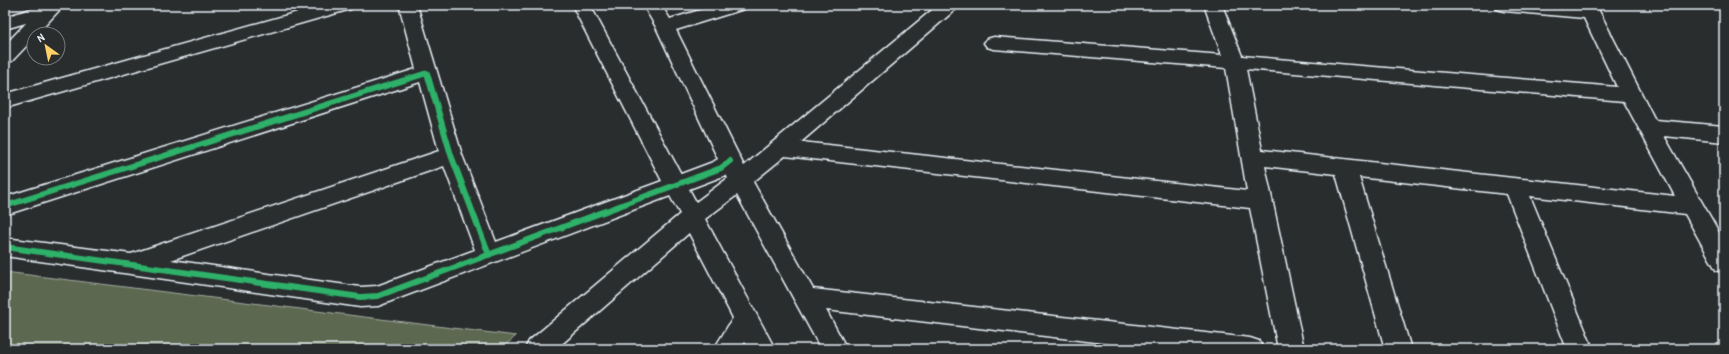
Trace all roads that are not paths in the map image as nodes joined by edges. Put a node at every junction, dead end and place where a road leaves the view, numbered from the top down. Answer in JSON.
{"nodes":[{"id":1,"x":344,"y":5,"type":"edge"},
{"id":2,"x":408,"y":5,"type":"edge"},
{"id":3,"x":581,"y":5,"type":"edge"},
{"id":4,"x":652,"y":5,"type":"edge"},
{"id":5,"x":737,"y":5,"type":"edge"},
{"id":6,"x":949,"y":5,"type":"edge"},
{"id":7,"x":1212,"y":5,"type":"edge"},
{"id":8,"x":1504,"y":5,"type":"edge"},
{"id":9,"x":52,"y":8,"type":"edge"},
{"id":10,"x":1589,"y":9,"type":"edge"},
{"id":11,"x":5,"y":23,"type":"edge"},
{"id":12,"x":666,"y":27,"type":"junction"},
{"id":13,"x":994,"y":43,"type":"dead end"},
{"id":14,"x":5,"y":56,"type":"edge"},
{"id":15,"x":1235,"y":62,"type":"junction"},
{"id":16,"x":427,"y":73,"type":"junction"},
{"id":17,"x":1631,"y":95,"type":"junction"},
{"id":18,"x":5,"y":101,"type":"edge"},
{"id":19,"x":1648,"y":127,"type":"junction"},
{"id":20,"x":1724,"y":134,"type":"edge"},
{"id":21,"x":781,"y":148,"type":"junction"},
{"id":22,"x":451,"y":155,"type":"junction"},
{"id":23,"x":1252,"y":157,"type":"junction"},
{"id":24,"x":726,"y":164,"type":"junction"},
{"id":25,"x":1345,"y":167,"type":"junction"},
{"id":26,"x":741,"y":180,"type":"junction"},
{"id":27,"x":683,"y":182,"type":"junction"},
{"id":28,"x":1515,"y":186,"type":"junction"},
{"id":29,"x":1260,"y":201,"type":"junction"},
{"id":30,"x":5,"y":206,"type":"edge"},
{"id":31,"x":1692,"y":206,"type":"junction"},
{"id":32,"x":693,"y":216,"type":"junction"},
{"id":33,"x":5,"y":247,"type":"edge"},
{"id":34,"x":488,"y":255,"type":"junction"},
{"id":35,"x":1724,"y":263,"type":"edge"},
{"id":36,"x":131,"y":264,"type":"junction"},
{"id":37,"x":806,"y":298,"type":"junction"},
{"id":38,"x":746,"y":319,"type":"junction"},
{"id":39,"x":538,"y":349,"type":"edge"},
{"id":40,"x":727,"y":349,"type":"edge"},
{"id":41,"x":762,"y":349,"type":"edge"},
{"id":42,"x":834,"y":349,"type":"edge"},
{"id":43,"x":1250,"y":349,"type":"edge"},
{"id":44,"x":1291,"y":349,"type":"edge"},
{"id":45,"x":1398,"y":349,"type":"edge"},
{"id":46,"x":1580,"y":349,"type":"edge"}],
"edges":[{"from":1,"to":18,"type":"street"},
{"from":2,"to":16,"type":"street"},
{"from":3,"to":27,"type":"street"},
{"from":4,"to":12,"type":"street"},
{"from":5,"to":12,"type":"street"},
{"from":6,"to":21,"type":"street"},
{"from":7,"to":15,"type":"street"},
{"from":8,"to":10,"type":"street"},
{"from":9,"to":11,"type":"street"},
{"from":9,"to":14,"type":"street"},
{"from":10,"to":17,"type":"street"},
{"from":12,"to":24,"type":"street"},
{"from":13,"to":15,"type":"street"},
{"from":15,"to":17,"type":"street"},
{"from":15,"to":23,"type":"street"},
{"from":16,"to":22,"type":"street"},
{"from":16,"to":30,"type":"street"},
{"from":17,"to":19,"type":"street"},
{"from":19,"to":20,"type":"street"},
{"from":19,"to":31,"type":"street"},
{"from":21,"to":26,"type":"street"},
{"from":21,"to":29,"type":"street"},
{"from":22,"to":34,"type":"street"},
{"from":22,"to":36,"type":"street"},
{"from":23,"to":25,"type":"street"},
{"from":23,"to":29,"type":"street"},
{"from":24,"to":26,"type":"street"},
{"from":24,"to":27,"type":"street"},
{"from":25,"to":28,"type":"street"},
{"from":25,"to":45,"type":"street"},
{"from":26,"to":32,"type":"street"},
{"from":26,"to":37,"type":"street"},
{"from":27,"to":32,"type":"street"},
{"from":27,"to":34,"type":"street"},
{"from":28,"to":31,"type":"street"},
{"from":28,"to":46,"type":"street"},
{"from":29,"to":44,"type":"street"},
{"from":31,"to":35,"type":"street"},
{"from":32,"to":38,"type":"street"},
{"from":32,"to":39,"type":"street"},
{"from":33,"to":36,"type":"street"},
{"from":34,"to":36,"type":"street"},
{"from":37,"to":42,"type":"street"},
{"from":37,"to":43,"type":"street"},
{"from":38,"to":40,"type":"street"},
{"from":38,"to":41,"type":"street"}]}
